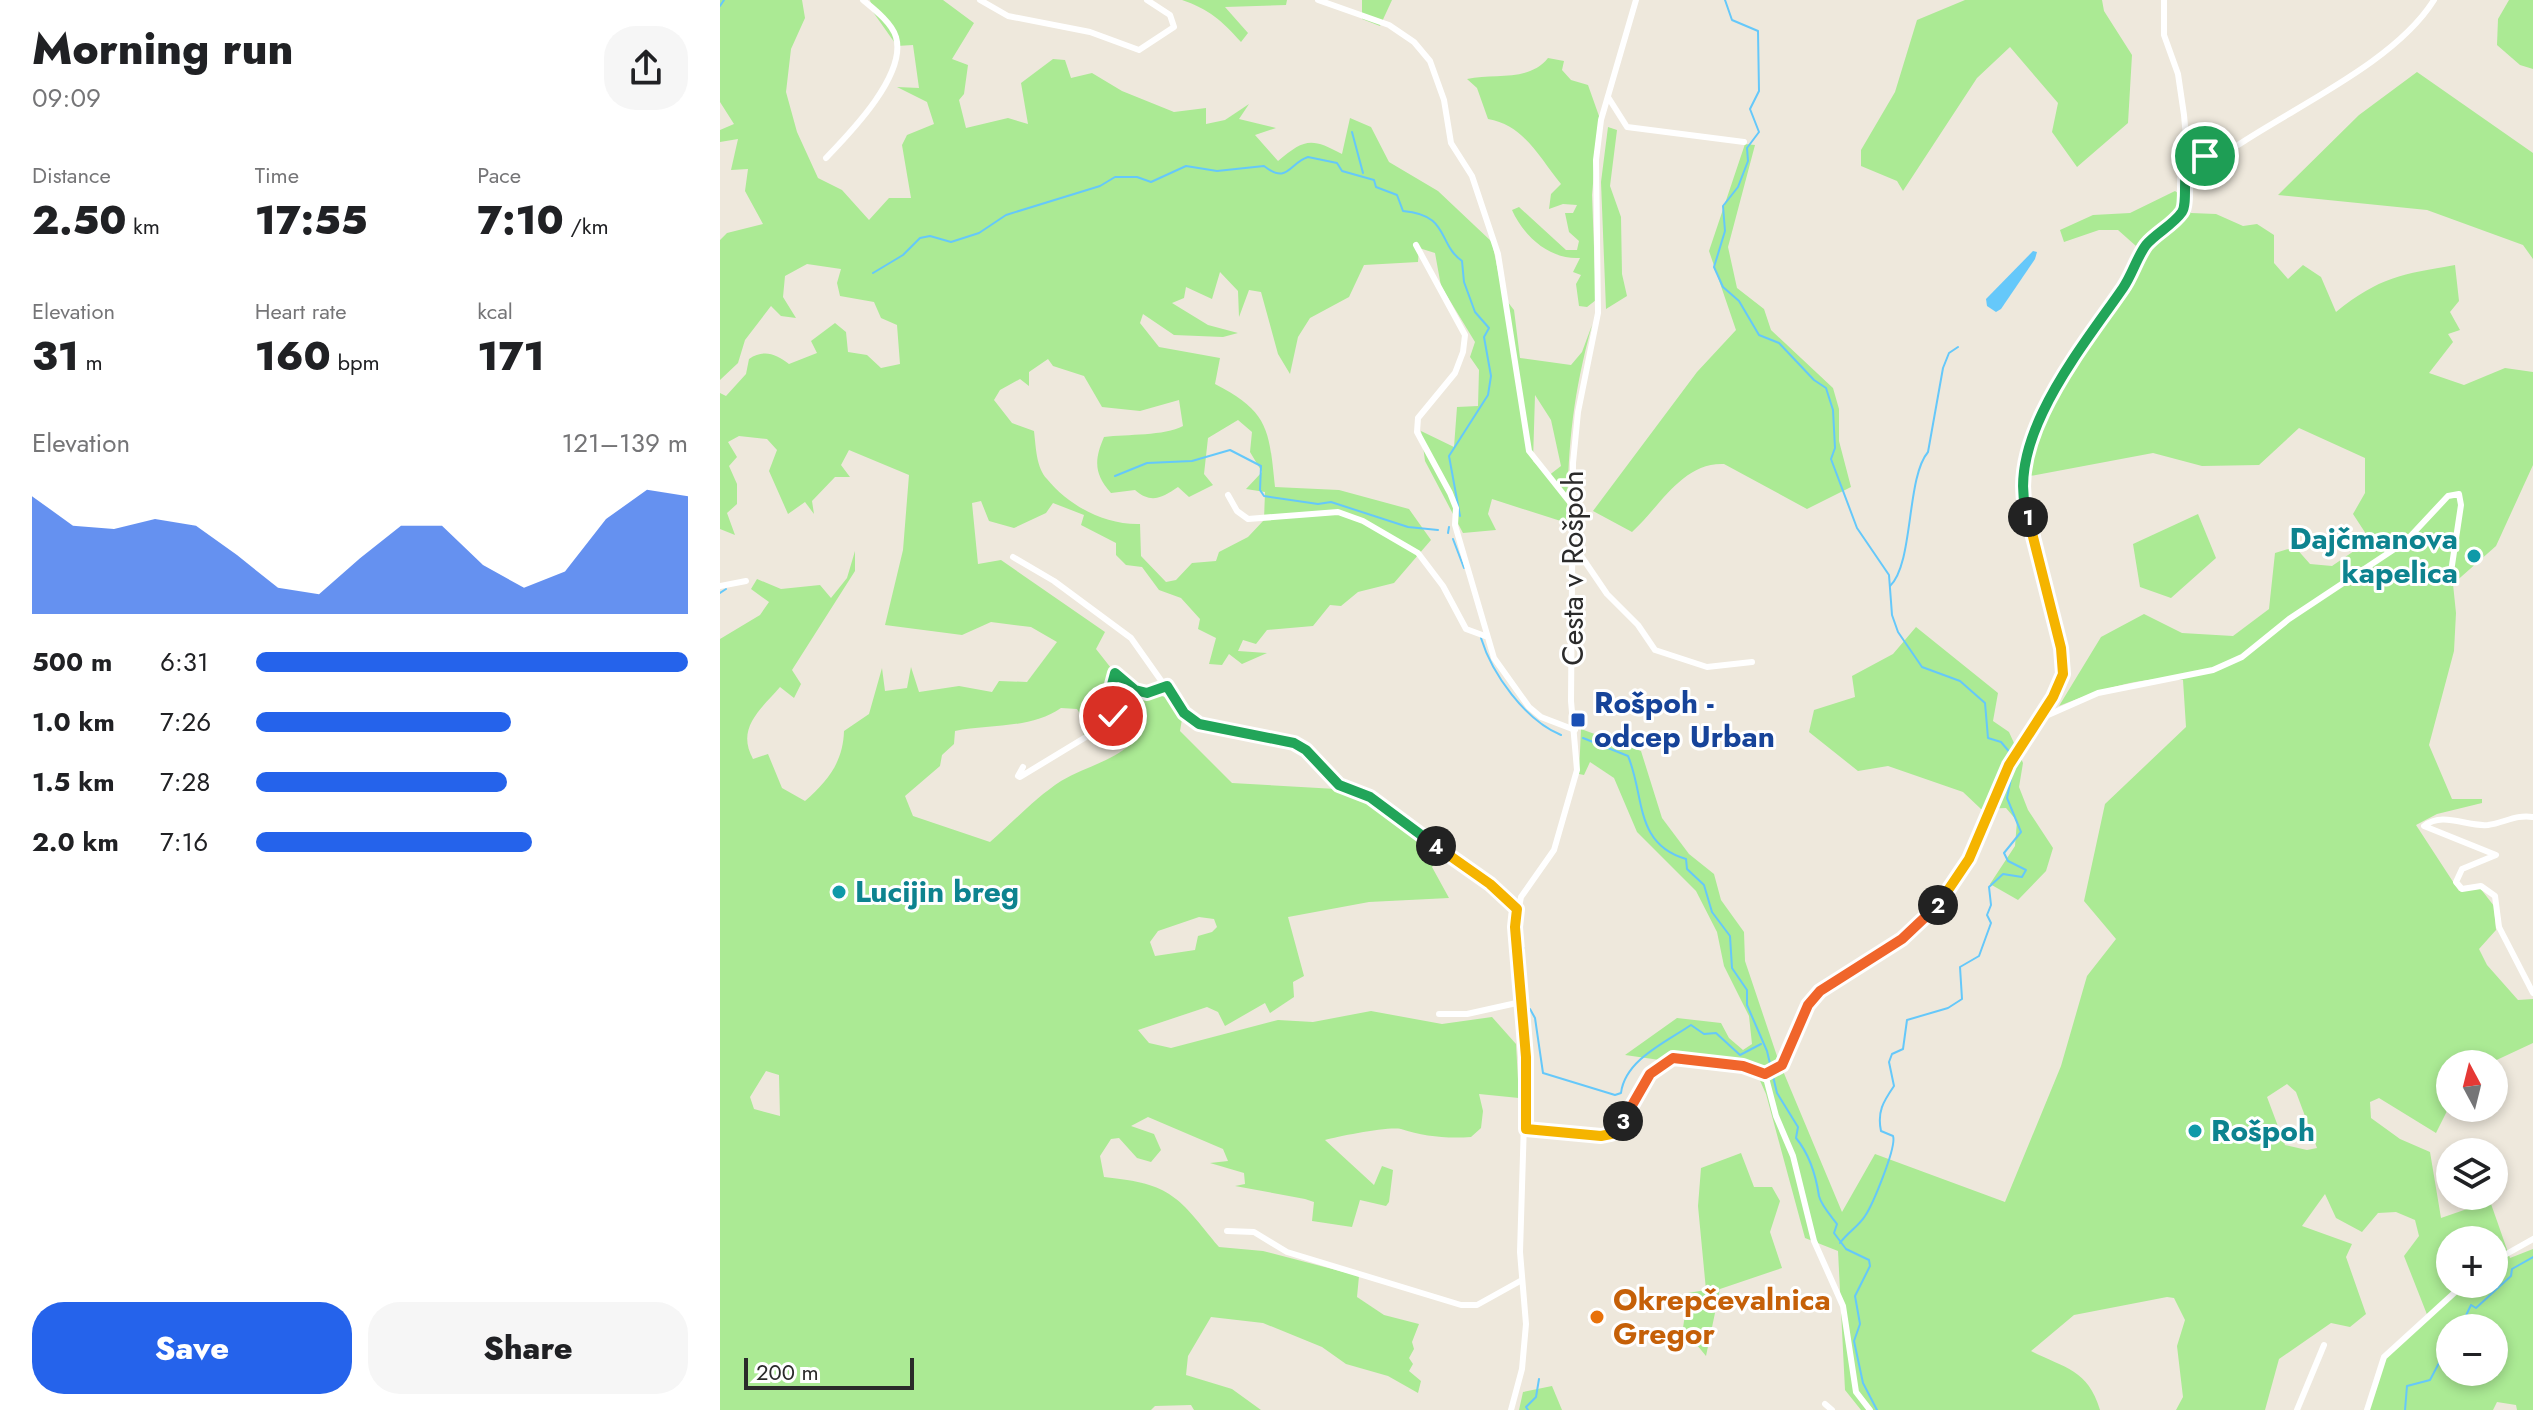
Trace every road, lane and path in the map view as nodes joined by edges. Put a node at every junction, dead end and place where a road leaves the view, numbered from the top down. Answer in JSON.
{"nodes":[{"id":1,"x":863,"y":0,"type":"edge"},
{"id":2,"x":980,"y":0,"type":"edge"},
{"id":3,"x":1147,"y":0,"type":"edge"},
{"id":4,"x":1318,"y":0,"type":"edge"},
{"id":5,"x":1636,"y":0,"type":"edge"},
{"id":6,"x":2164,"y":0,"type":"edge"},
{"id":7,"x":2434,"y":0,"type":"edge"},
{"id":8,"x":1608,"y":97,"type":"junction"},
{"id":9,"x":1744,"y":142,"type":"dead end"},
{"id":10,"x":826,"y":158,"type":"dead end"},
{"id":11,"x":2188,"y":159,"type":"junction"},
{"id":12,"x":1416,"y":245,"type":"dead end"},
{"id":13,"x":1228,"y":495,"type":"dead end"},
{"id":14,"x":1572,"y":505,"type":"junction"},
{"id":15,"x":1573,"y":544,"type":"junction"},
{"id":16,"x":1013,"y":557,"type":"dead end"},
{"id":17,"x":2451,"y":572,"type":"dead end"},
{"id":18,"x":746,"y":581,"type":"dead end"},
{"id":19,"x":720,"y":586,"type":"edge"},
{"id":20,"x":1485,"y":636,"type":"junction"},
{"id":21,"x":1752,"y":662,"type":"dead end"},
{"id":22,"x":1167,"y":686,"type":"junction"},
{"id":23,"x":2039,"y":719,"type":"junction"},
{"id":24,"x":1575,"y":730,"type":"junction"},
{"id":25,"x":1023,"y":767,"type":"dead end"},
{"id":26,"x":2533,"y":817,"type":"edge"},
{"id":27,"x":1517,"y":909,"type":"junction"},
{"id":28,"x":2533,"y":993,"type":"edge"},
{"id":29,"x":1521,"y":1002,"type":"junction"},
{"id":30,"x":1439,"y":1014,"type":"dead end"},
{"id":31,"x":1770,"y":1072,"type":"junction"},
{"id":32,"x":1526,"y":1129,"type":"junction"},
{"id":33,"x":1227,"y":1231,"type":"dead end"},
{"id":34,"x":2533,"y":1239,"type":"edge"},
{"id":35,"x":2508,"y":1253,"type":"edge"},
{"id":36,"x":1522,"y":1280,"type":"junction"},
{"id":37,"x":2449,"y":1298,"type":"edge"},
{"id":38,"x":2324,"y":1345,"type":"dead end"},
{"id":39,"x":1825,"y":1404,"type":"dead end"},
{"id":40,"x":1511,"y":1410,"type":"edge"},
{"id":41,"x":1832,"y":1410,"type":"edge"},
{"id":42,"x":1870,"y":1410,"type":"edge"},
{"id":43,"x":2297,"y":1410,"type":"edge"},
{"id":44,"x":2367,"y":1410,"type":"edge"}],
"edges":[{"from":1,"to":10,"type":"street"},
{"from":2,"to":3,"type":"street"},
{"from":4,"to":14,"type":"street"},
{"from":5,"to":8,"type":"street","name":"Cesta v Rošpoh"},
{"from":6,"to":11,"type":"street"},
{"from":7,"to":11,"type":"street"},
{"from":8,"to":9,"type":"street"},
{"from":8,"to":14,"type":"street","name":"Cesta v Rošpoh"},
{"from":11,"to":23,"type":"street"},
{"from":12,"to":20,"type":"street"},
{"from":13,"to":20,"type":"street"},
{"from":14,"to":15,"type":"street","name":"Cesta v Rošpoh"},
{"from":15,"to":21,"type":"street"},
{"from":15,"to":24,"type":"street","name":"Cesta v Rošpoh"},
{"from":16,"to":22,"type":"street"},
{"from":17,"to":23,"type":"street"},
{"from":18,"to":19,"type":"street"},
{"from":20,"to":24,"type":"street"},
{"from":22,"to":25,"type":"street"},
{"from":22,"to":27,"type":"street"},
{"from":23,"to":31,"type":"street"},
{"from":24,"to":27,"type":"street","name":"Cesta v Rošpoh"},
{"from":26,"to":28,"type":"street"},
{"from":27,"to":29,"type":"street"},
{"from":29,"to":30,"type":"street"},
{"from":29,"to":32,"type":"street"},
{"from":31,"to":32,"type":"street"},
{"from":31,"to":42,"type":"street"},
{"from":32,"to":36,"type":"street"},
{"from":33,"to":36,"type":"street"},
{"from":34,"to":35,"type":"street"},
{"from":36,"to":40,"type":"street"},
{"from":37,"to":44,"type":"street"},
{"from":38,"to":43,"type":"street"},
{"from":39,"to":41,"type":"street"}]}
